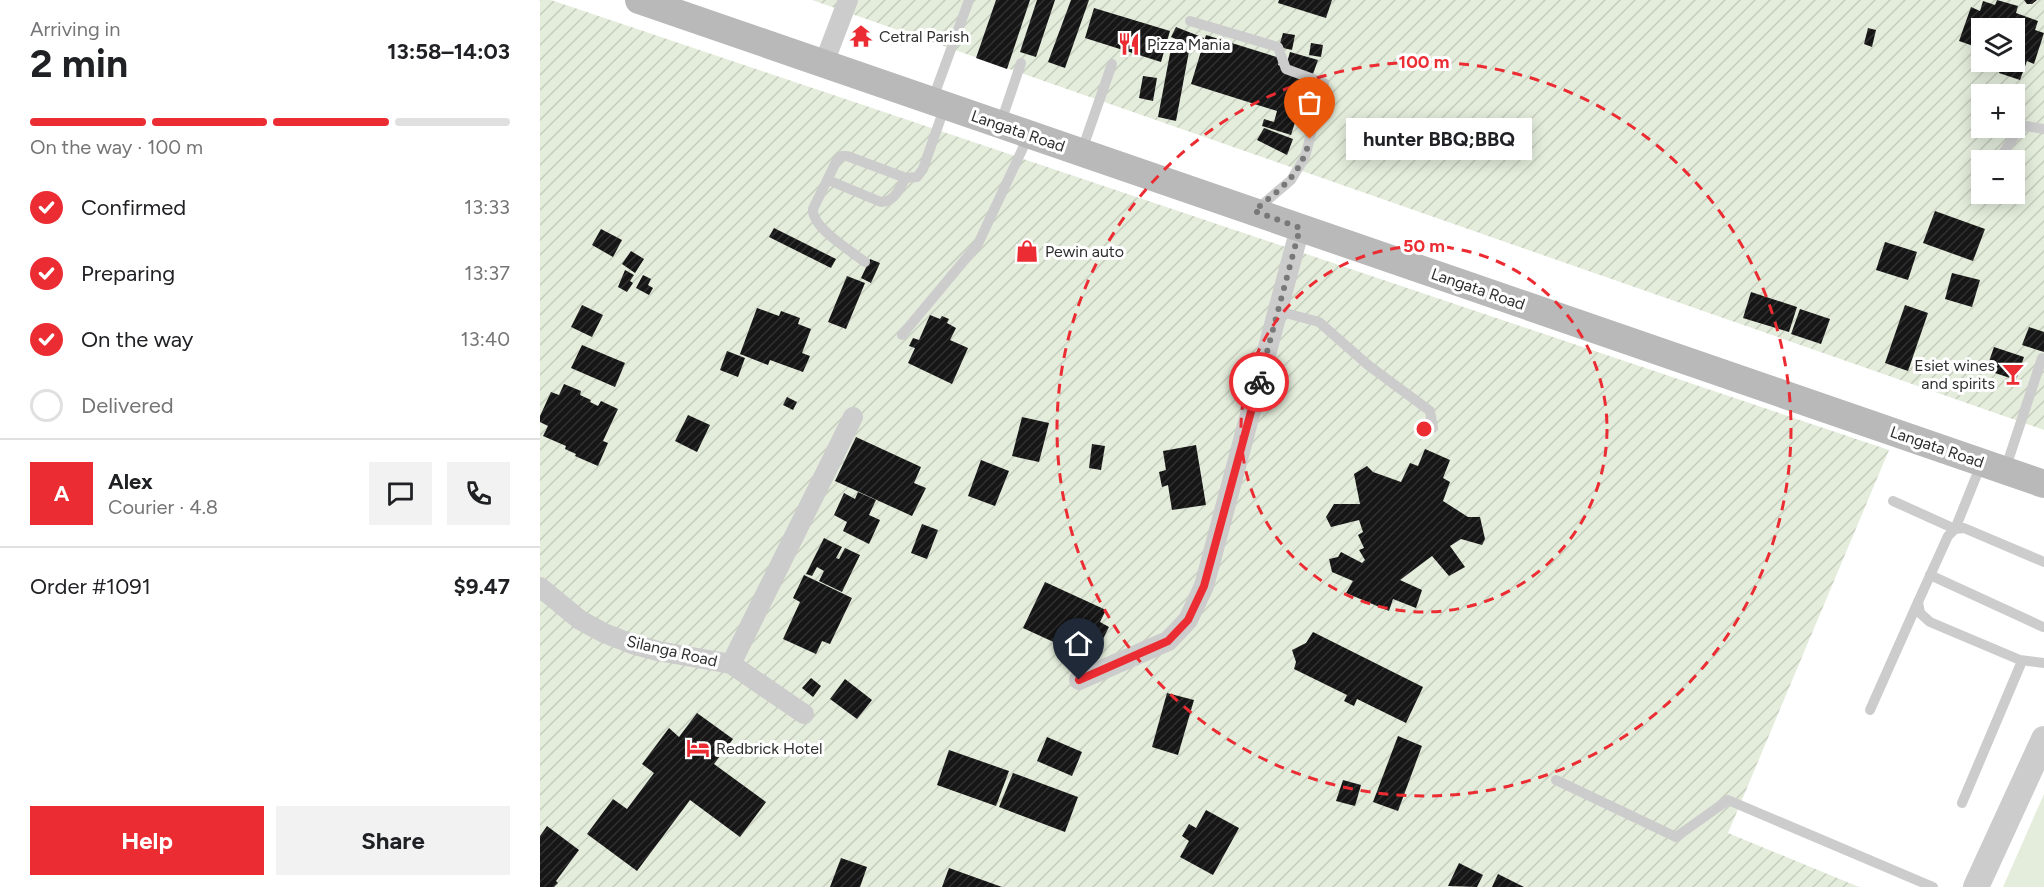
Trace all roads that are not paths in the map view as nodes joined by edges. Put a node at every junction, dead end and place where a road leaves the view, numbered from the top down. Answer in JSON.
{"nodes":[{"id":1,"x":639,"y":0,"type":"edge"},
{"id":2,"x":848,"y":0,"type":"edge"},
{"id":3,"x":969,"y":0,"type":"edge"},
{"id":4,"x":1190,"y":21,"type":"dead end"},
{"id":5,"x":825,"y":63,"type":"junction"},
{"id":6,"x":1021,"y":63,"type":"dead end"},
{"id":7,"x":1112,"y":64,"type":"dead end"},
{"id":8,"x":938,"y":104,"type":"junction"},
{"id":9,"x":1000,"y":125,"type":"junction"},
{"id":10,"x":2044,"y":129,"type":"edge"},
{"id":11,"x":1029,"y":135,"type":"junction"},
{"id":12,"x":2005,"y":150,"type":"edge"},
{"id":13,"x":1081,"y":153,"type":"junction"},
{"id":14,"x":906,"y":178,"type":"junction"},
{"id":15,"x":828,"y":180,"type":"junction"},
{"id":16,"x":1254,"y":211,"type":"junction"},
{"id":17,"x":1300,"y":228,"type":"junction"},
{"id":18,"x":865,"y":262,"type":"dead end"},
{"id":19,"x":1278,"y":311,"type":"junction"},
{"id":20,"x":902,"y":335,"type":"dead end"},
{"id":21,"x":2042,"y":358,"type":"dead end"},
{"id":22,"x":853,"y":417,"type":"dead end"},
{"id":23,"x":1433,"y":428,"type":"dead end"},
{"id":24,"x":1993,"y":466,"type":"junction"},
{"id":25,"x":2044,"y":484,"type":"edge"},
{"id":26,"x":1893,"y":501,"type":"dead end"},
{"id":27,"x":1955,"y":529,"type":"junction"},
{"id":28,"x":2044,"y":562,"type":"edge"},
{"id":29,"x":1930,"y":575,"type":"junction"},
{"id":30,"x":540,"y":587,"type":"edge"},
{"id":31,"x":1918,"y":602,"type":"junction"},
{"id":32,"x":2044,"y":630,"type":"edge"},
{"id":33,"x":2022,"y":661,"type":"junction"},
{"id":34,"x":2044,"y":663,"type":"edge"},
{"id":35,"x":731,"y":664,"type":"junction"},
{"id":36,"x":1079,"y":680,"type":"dead end"},
{"id":37,"x":1870,"y":710,"type":"dead end"},
{"id":38,"x":804,"y":714,"type":"dead end"},
{"id":39,"x":2044,"y":739,"type":"edge"},
{"id":40,"x":1556,"y":780,"type":"dead end"},
{"id":41,"x":1962,"y":802,"type":"dead end"},
{"id":42,"x":1933,"y":887,"type":"edge"},
{"id":43,"x":1976,"y":887,"type":"edge"}],
"edges":[{"from":1,"to":5,"type":"main road","name":"Langata Road"},
{"from":2,"to":5,"type":"street"},
{"from":3,"to":8,"type":"lane"},
{"from":4,"to":16,"type":"lane"},
{"from":5,"to":8,"type":"main road","name":"Langata Road"},
{"from":6,"to":9,"type":"lane"},
{"from":7,"to":13,"type":"lane"},
{"from":8,"to":9,"type":"main road","name":"Langata Road"},
{"from":8,"to":14,"type":"lane"},
{"from":9,"to":11,"type":"main road","name":"Langata Road"},
{"from":10,"to":12,"type":"lane"},
{"from":11,"to":13,"type":"main road","name":"Langata Road"},
{"from":11,"to":20,"type":"lane"},
{"from":13,"to":16,"type":"main road","name":"Langata Road"},
{"from":14,"to":15,"type":"lane"},
{"from":14,"to":15,"type":"lane"},
{"from":15,"to":18,"type":"lane"},
{"from":16,"to":17,"type":"main road","name":"Langata Road"},
{"from":17,"to":19,"type":"street"},
{"from":17,"to":24,"type":"main road","name":"Langata Road"},
{"from":19,"to":23,"type":"lane"},
{"from":19,"to":36,"type":"street"},
{"from":21,"to":24,"type":"lane"},
{"from":22,"to":35,"type":"street"},
{"from":24,"to":25,"type":"main road","name":"Langata Road"},
{"from":24,"to":27,"type":"lane"},
{"from":26,"to":27,"type":"lane"},
{"from":27,"to":28,"type":"lane"},
{"from":27,"to":29,"type":"lane"},
{"from":29,"to":31,"type":"lane"},
{"from":29,"to":32,"type":"lane"},
{"from":30,"to":35,"type":"street","name":"Silanga Road"},
{"from":31,"to":33,"type":"lane"},
{"from":31,"to":37,"type":"lane"},
{"from":33,"to":34,"type":"lane"},
{"from":33,"to":41,"type":"lane"},
{"from":35,"to":38,"type":"street","name":"Silanga Road"},
{"from":39,"to":43,"type":"street"},
{"from":40,"to":42,"type":"lane"}]}
